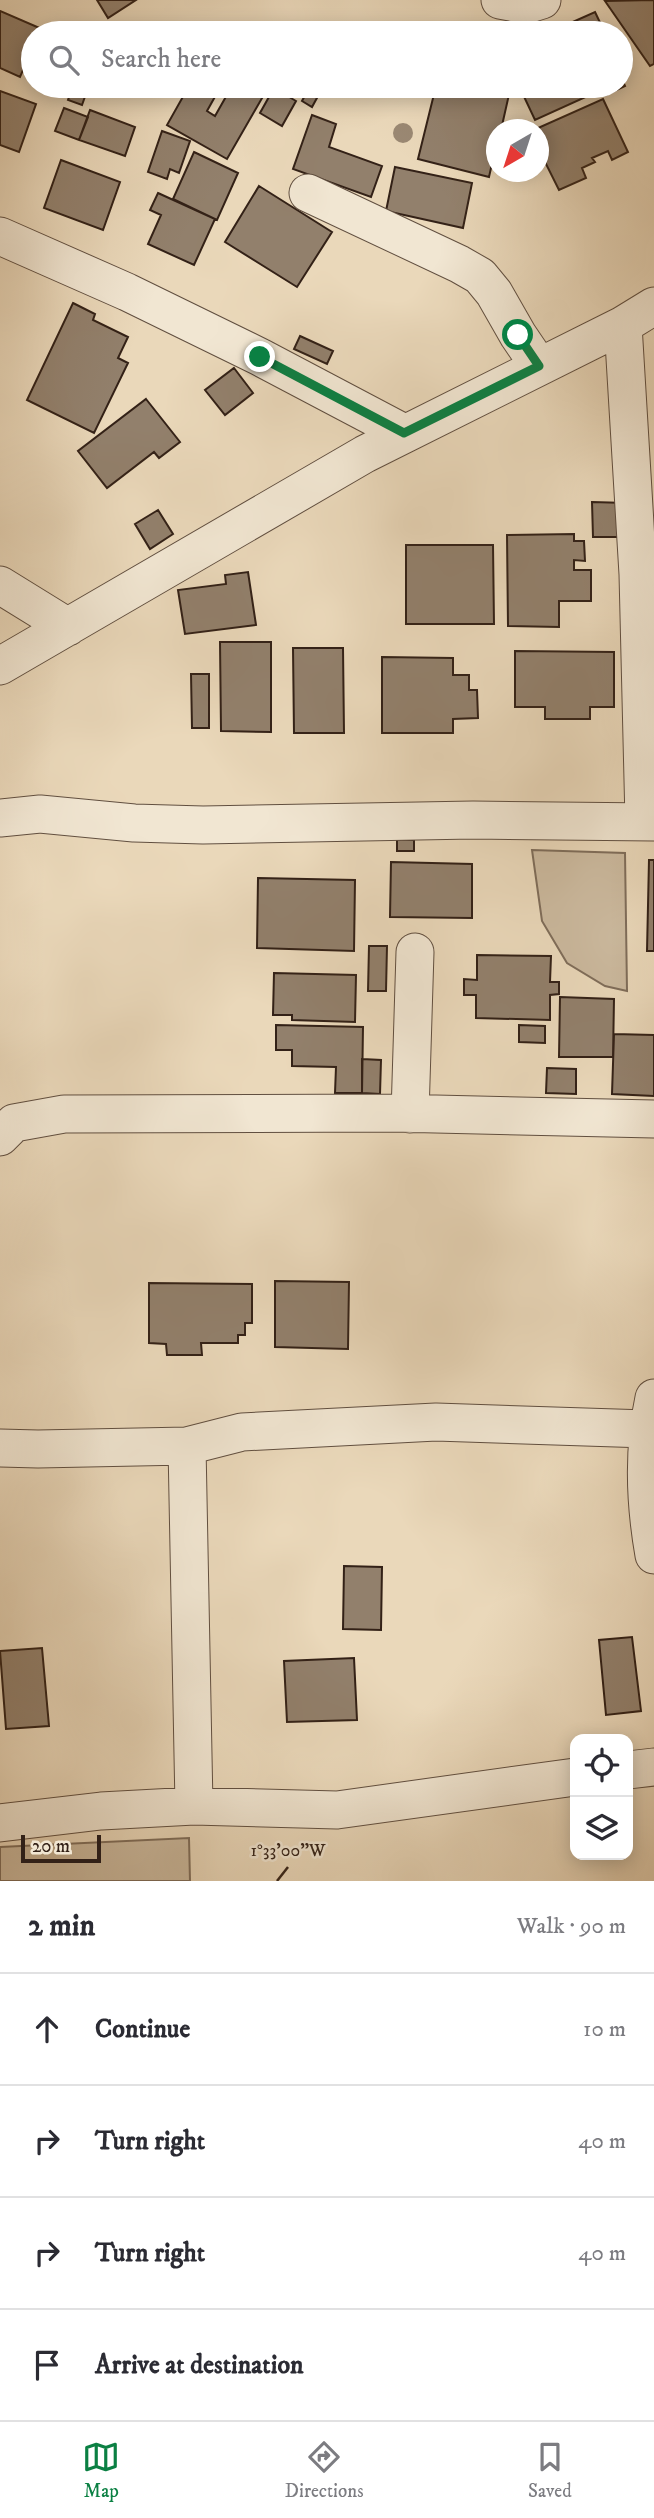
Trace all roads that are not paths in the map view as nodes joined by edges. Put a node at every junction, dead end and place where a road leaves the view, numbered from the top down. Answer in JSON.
{"nodes":[{"id":1,"x":500,"y":0,"type":"edge"},
{"id":2,"x":542,"y":0,"type":"edge"},
{"id":3,"x":308,"y":193,"type":"dead end"},
{"id":4,"x":0,"y":236,"type":"edge"},
{"id":5,"x":654,"y":306,"type":"edge"},
{"id":6,"x":623,"y":325,"type":"junction"},
{"id":7,"x":539,"y":366,"type":"junction"},
{"id":8,"x":404,"y":433,"type":"junction"},
{"id":9,"x":0,"y":585,"type":"edge"},
{"id":10,"x":68,"y":627,"type":"junction"},
{"id":11,"x":0,"y":666,"type":"edge"},
{"id":12,"x":0,"y":818,"type":"edge"},
{"id":13,"x":649,"y":821,"type":"edge"},
{"id":14,"x":415,"y":952,"type":"dead end"},
{"id":15,"x":410,"y":1114,"type":"junction"},
{"id":16,"x":654,"y":1119,"type":"edge"},
{"id":17,"x":0,"y":1136,"type":"edge"},
{"id":18,"x":651,"y":1413,"type":"edge"},
{"id":19,"x":187,"y":1446,"type":"junction"},
{"id":20,"x":0,"y":1448,"type":"edge"},
{"id":21,"x":654,"y":1555,"type":"edge"},
{"id":22,"x":654,"y":1767,"type":"edge"},
{"id":23,"x":633,"y":1769,"type":"edge"},
{"id":24,"x":570,"y":1778,"type":"edge"},
{"id":25,"x":194,"y":1806,"type":"junction"},
{"id":26,"x":0,"y":1823,"type":"edge"}],
"edges":[{"from":1,"to":2,"type":"street"},
{"from":3,"to":7,"type":"street"},
{"from":4,"to":8,"type":"street"},
{"from":5,"to":6,"type":"street"},
{"from":6,"to":7,"type":"street"},
{"from":6,"to":13,"type":"street"},
{"from":7,"to":8,"type":"street"},
{"from":8,"to":10,"type":"street"},
{"from":9,"to":10,"type":"street"},
{"from":10,"to":11,"type":"street"},
{"from":12,"to":13,"type":"street"},
{"from":14,"to":15,"type":"street"},
{"from":15,"to":16,"type":"street"},
{"from":15,"to":17,"type":"street"},
{"from":18,"to":19,"type":"street"},
{"from":18,"to":21,"type":"street"},
{"from":19,"to":20,"type":"street"},
{"from":19,"to":25,"type":"street"},
{"from":22,"to":23,"type":"street"},
{"from":24,"to":25,"type":"street"},
{"from":25,"to":26,"type":"street"}]}
